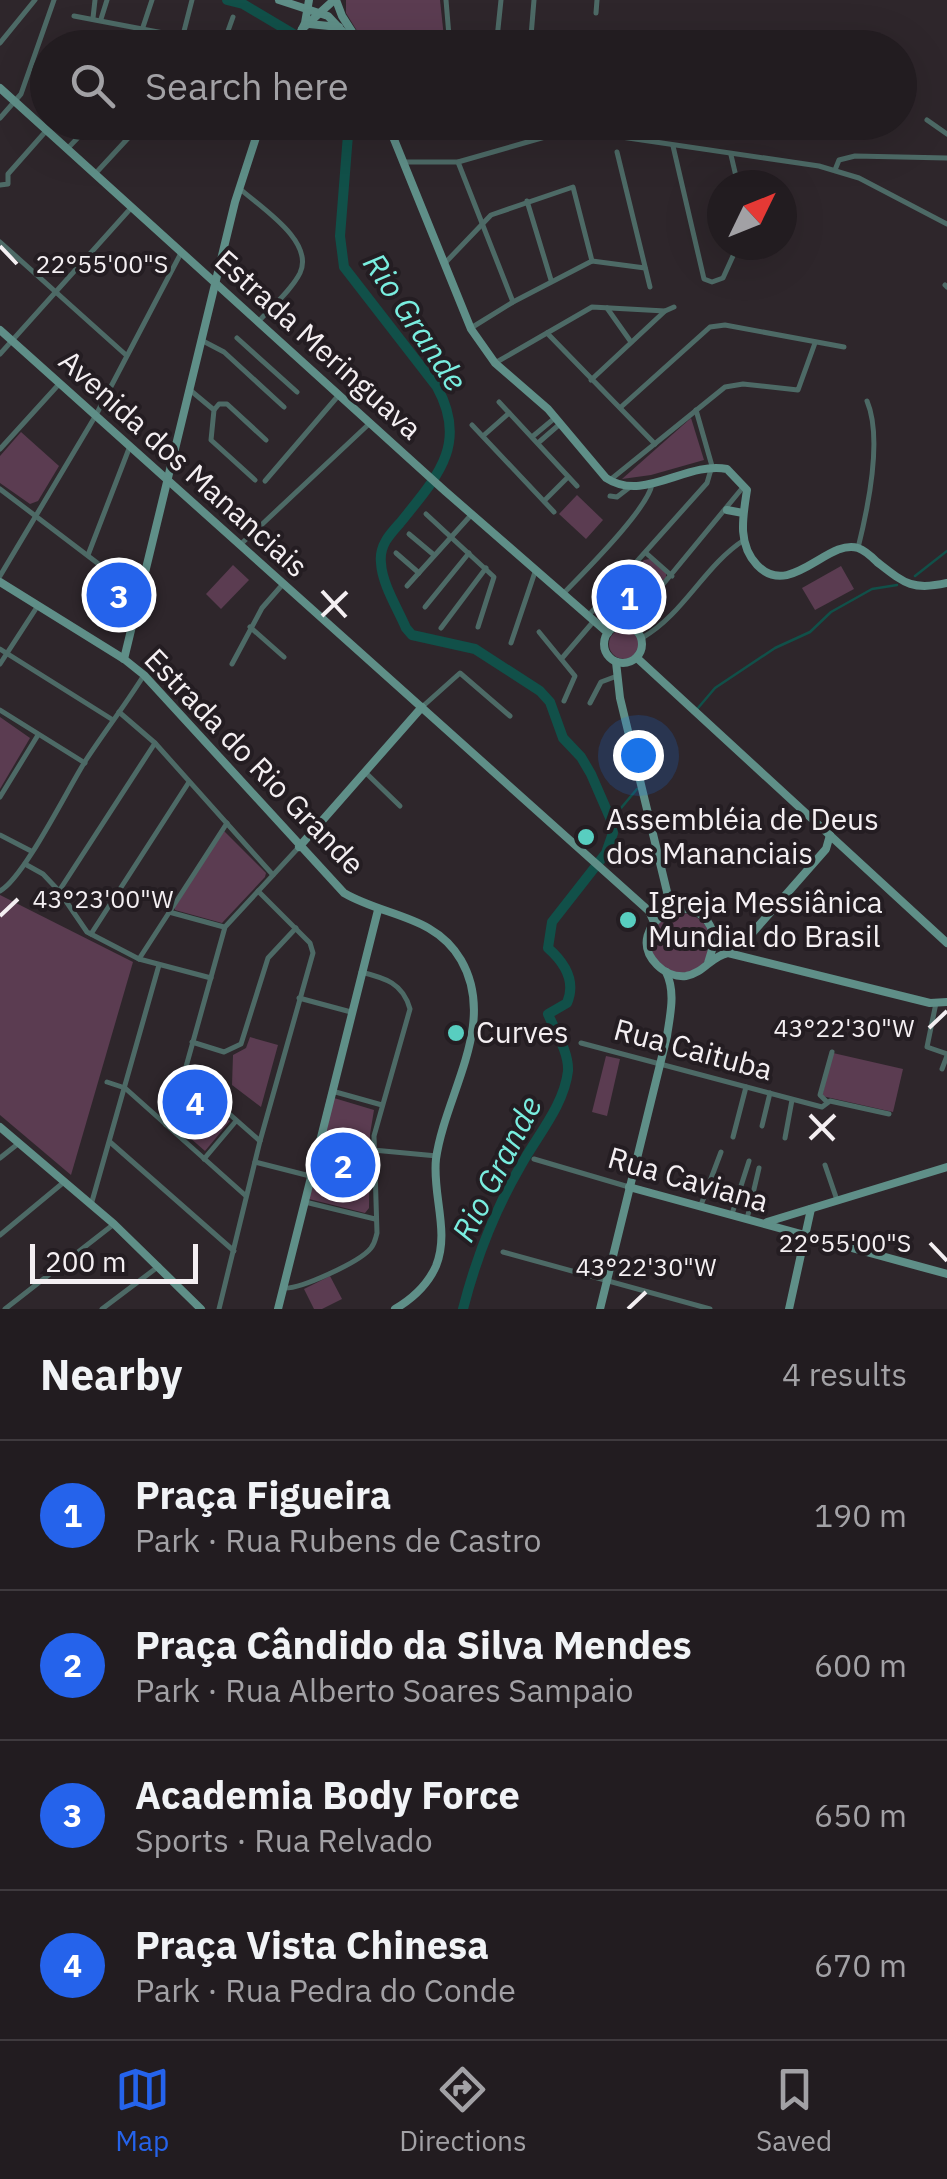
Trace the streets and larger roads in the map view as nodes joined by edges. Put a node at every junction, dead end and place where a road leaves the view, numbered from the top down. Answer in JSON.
{"nodes":[{"id":1,"x":35,"y":0,"type":"edge"},
{"id":2,"x":54,"y":0,"type":"edge"},
{"id":3,"x":96,"y":0,"type":"edge"},
{"id":4,"x":107,"y":0,"type":"edge"},
{"id":5,"x":152,"y":0,"type":"edge"},
{"id":6,"x":192,"y":0,"type":"edge"},
{"id":7,"x":279,"y":0,"type":"edge"},
{"id":8,"x":335,"y":0,"type":"edge"},
{"id":9,"x":446,"y":0,"type":"edge"},
{"id":10,"x":501,"y":0,"type":"edge"},
{"id":11,"x":534,"y":0,"type":"edge"},
{"id":12,"x":597,"y":0,"type":"edge"},
{"id":13,"x":307,"y":4,"type":"edge"},
{"id":14,"x":596,"y":12,"type":"dead end"},
{"id":15,"x":321,"y":13,"type":"junction"},
{"id":16,"x":74,"y":16,"type":"dead end"},
{"id":17,"x":233,"y":17,"type":"dead end"},
{"id":18,"x":93,"y":18,"type":"junction"},
{"id":19,"x":101,"y":19,"type":"junction"},
{"id":20,"x":143,"y":27,"type":"junction"},
{"id":21,"x":342,"y":28,"type":"joint"},
{"id":22,"x":304,"y":29,"type":"junction"},
{"id":23,"x":44,"y":30,"type":"edge"},
{"id":24,"x":156,"y":30,"type":"edge"},
{"id":25,"x":184,"y":30,"type":"edge"},
{"id":26,"x":229,"y":30,"type":"edge"},
{"id":27,"x":349,"y":30,"type":"edge"},
{"id":28,"x":448,"y":30,"type":"edge"},
{"id":29,"x":498,"y":30,"type":"edge"},
{"id":30,"x":532,"y":30,"type":"edge"},
{"id":31,"x":0,"y":43,"type":"edge"},
{"id":32,"x":30,"y":69,"type":"edge"},
{"id":33,"x":0,"y":88,"type":"edge"},
{"id":34,"x":14,"y":102,"type":"junction"},
{"id":35,"x":30,"y":116,"type":"edge"},
{"id":36,"x":0,"y":118,"type":"edge"},
{"id":37,"x":927,"y":120,"type":"dead end"},
{"id":38,"x":947,"y":134,"type":"edge"},
{"id":39,"x":41,"y":140,"type":"edge"},
{"id":40,"x":56,"y":140,"type":"edge"},
{"id":41,"x":76,"y":140,"type":"edge"},
{"id":42,"x":126,"y":140,"type":"edge"},
{"id":43,"x":255,"y":140,"type":"edge"},
{"id":44,"x":395,"y":140,"type":"edge"},
{"id":45,"x":535,"y":140,"type":"edge"},
{"id":46,"x":636,"y":140,"type":"edge"},
{"id":47,"x":672,"y":146,"type":"junction"},
{"id":48,"x":66,"y":150,"type":"junction"},
{"id":49,"x":618,"y":152,"type":"dead end"},
{"id":50,"x":732,"y":155,"type":"junction"},
{"id":51,"x":947,"y":158,"type":"edge"},
{"id":52,"x":404,"y":162,"type":"junction"},
{"id":53,"x":458,"y":162,"type":"junction"},
{"id":54,"x":735,"y":170,"type":"edge"},
{"id":55,"x":835,"y":170,"type":"junction"},
{"id":56,"x":4,"y":173,"type":"edge"},
{"id":57,"x":94,"y":175,"type":"junction"},
{"id":58,"x":0,"y":185,"type":"edge"},
{"id":59,"x":239,"y":188,"type":"junction"},
{"id":60,"x":527,"y":201,"type":"junction"},
{"id":61,"x":131,"y":208,"type":"junction"},
{"id":62,"x":947,"y":224,"type":"edge"},
{"id":63,"x":482,"y":227,"type":"junction"},
{"id":64,"x":0,"y":242,"type":"edge"},
{"id":65,"x":181,"y":253,"type":"junction"},
{"id":66,"x":731,"y":260,"type":"edge"},
{"id":67,"x":592,"y":261,"type":"junction"},
{"id":68,"x":445,"y":263,"type":"junction"},
{"id":69,"x":645,"y":268,"type":"junction"},
{"id":70,"x":552,"y":281,"type":"junction"},
{"id":71,"x":217,"y":285,"type":"junction"},
{"id":72,"x":650,"y":288,"type":"dead end"},
{"id":73,"x":56,"y":292,"type":"junction"},
{"id":74,"x":513,"y":302,"type":"junction"},
{"id":75,"x":606,"y":306,"type":"junction"},
{"id":76,"x":674,"y":308,"type":"dead end"},
{"id":77,"x":665,"y":312,"type":"junction"},
{"id":78,"x":258,"y":322,"type":"junction"},
{"id":79,"x":470,"y":328,"type":"junction"},
{"id":80,"x":0,"y":330,"type":"edge"},
{"id":81,"x":548,"y":333,"type":"junction"},
{"id":82,"x":236,"y":338,"type":"dead end"},
{"id":83,"x":202,"y":340,"type":"junction"},
{"id":84,"x":12,"y":341,"type":"junction"},
{"id":85,"x":631,"y":342,"type":"junction"},
{"id":86,"x":815,"y":343,"type":"junction"},
{"id":87,"x":844,"y":347,"type":"dead end"},
{"id":88,"x":0,"y":354,"type":"edge"},
{"id":89,"x":126,"y":355,"type":"junction"},
{"id":90,"x":496,"y":363,"type":"junction"},
{"id":91,"x":591,"y":380,"type":"junction"},
{"id":92,"x":60,"y":383,"type":"junction"},
{"id":93,"x":190,"y":390,"type":"junction"},
{"id":94,"x":798,"y":390,"type":"junction"},
{"id":95,"x":298,"y":392,"type":"dead end"},
{"id":96,"x":810,"y":392,"type":"dead end"},
{"id":97,"x":338,"y":395,"type":"junction"},
{"id":98,"x":867,"y":401,"type":"dead end"},
{"id":99,"x":499,"y":402,"type":"dead end"},
{"id":100,"x":284,"y":407,"type":"dead end"},
{"id":101,"x":621,"y":407,"type":"junction"},
{"id":102,"x":214,"y":410,"type":"junction"},
{"id":103,"x":696,"y":410,"type":"junction"},
{"id":104,"x":509,"y":413,"type":"junction"},
{"id":105,"x":96,"y":415,"type":"junction"},
{"id":106,"x":558,"y":420,"type":"junction"},
{"id":107,"x":370,"y":423,"type":"junction"},
{"id":108,"x":472,"y":425,"type":"dead end"},
{"id":109,"x":483,"y":436,"type":"junction"},
{"id":110,"x":532,"y":437,"type":"junction"},
{"id":111,"x":266,"y":440,"type":"dead end"},
{"id":112,"x":538,"y":444,"type":"junction"},
{"id":113,"x":654,"y":444,"type":"junction"},
{"id":114,"x":130,"y":446,"type":"junction"},
{"id":115,"x":0,"y":449,"type":"edge"},
{"id":116,"x":174,"y":455,"type":"junction"},
{"id":117,"x":146,"y":461,"type":"junction"},
{"id":118,"x":712,"y":466,"type":"junction"},
{"id":119,"x":568,"y":476,"type":"junction"},
{"id":120,"x":168,"y":480,"type":"junction"},
{"id":121,"x":255,"y":480,"type":"dead end"},
{"id":122,"x":265,"y":480,"type":"dead end"},
{"id":123,"x":613,"y":483,"type":"junction"},
{"id":124,"x":578,"y":486,"type":"dead end"},
{"id":125,"x":744,"y":486,"type":"junction"},
{"id":126,"x":630,"y":487,"type":"junction"},
{"id":127,"x":651,"y":488,"type":"junction"},
{"id":128,"x":0,"y":489,"type":"edge"},
{"id":129,"x":183,"y":494,"type":"junction"},
{"id":130,"x":610,"y":496,"type":"dead end"},
{"id":131,"x":544,"y":502,"type":"junction"},
{"id":132,"x":162,"y":503,"type":"junction"},
{"id":133,"x":727,"y":510,"type":"junction"},
{"id":134,"x":554,"y":512,"type":"dead end"},
{"id":135,"x":743,"y":512,"type":"junction"},
{"id":136,"x":426,"y":514,"type":"dead end"},
{"id":137,"x":472,"y":514,"type":"junction"},
{"id":138,"x":34,"y":517,"type":"junction"},
{"id":139,"x":409,"y":534,"type":"dead end"},
{"id":140,"x":452,"y":536,"type":"junction"},
{"id":141,"x":744,"y":540,"type":"junction"},
{"id":142,"x":239,"y":546,"type":"junction"},
{"id":143,"x":858,"y":548,"type":"junction"},
{"id":144,"x":469,"y":552,"type":"junction"},
{"id":145,"x":396,"y":553,"type":"dead end"},
{"id":146,"x":646,"y":553,"type":"junction"},
{"id":147,"x":88,"y":556,"type":"junction"},
{"id":148,"x":434,"y":556,"type":"junction"},
{"id":149,"x":489,"y":571,"type":"junction"},
{"id":150,"x":535,"y":572,"type":"junction"},
{"id":151,"x":418,"y":573,"type":"junction"},
{"id":152,"x":672,"y":576,"type":"junction"},
{"id":153,"x":0,"y":579,"type":"edge"},
{"id":154,"x":947,"y":582,"type":"edge"},
{"id":155,"x":283,"y":584,"type":"junction"},
{"id":156,"x":406,"y":586,"type":"dead end"},
{"id":157,"x":140,"y":588,"type":"junction"},
{"id":158,"x":562,"y":594,"type":"junction"},
{"id":159,"x":37,"y":607,"type":"junction"},
{"id":160,"x":425,"y":607,"type":"dead end"},
{"id":161,"x":591,"y":619,"type":"junction"},
{"id":162,"x":250,"y":627,"type":"junction"},
{"id":163,"x":441,"y":628,"type":"dead end"},
{"id":164,"x":478,"y":628,"type":"dead end"},
{"id":165,"x":635,"y":629,"type":"junction"},
{"id":166,"x":539,"y":632,"type":"dead end"},
{"id":167,"x":608,"y":633,"type":"junction"},
{"id":168,"x":642,"y":638,"type":"junction"},
{"id":169,"x":128,"y":639,"type":"junction"},
{"id":170,"x":512,"y":643,"type":"dead end"},
{"id":171,"x":106,"y":648,"type":"junction"},
{"id":172,"x":3,"y":651,"type":"edge"},
{"id":173,"x":284,"y":658,"type":"dead end"},
{"id":174,"x":563,"y":658,"type":"junction"},
{"id":175,"x":637,"y":658,"type":"junction"},
{"id":176,"x":124,"y":659,"type":"junction"},
{"id":177,"x":620,"y":663,"type":"junction"},
{"id":178,"x":0,"y":664,"type":"edge"},
{"id":179,"x":232,"y":664,"type":"dead end"},
{"id":180,"x":144,"y":675,"type":"junction"},
{"id":181,"x":618,"y":675,"type":"junction"},
{"id":182,"x":564,"y":702,"type":"dead end"},
{"id":183,"x":590,"y":704,"type":"dead end"},
{"id":184,"x":422,"y":707,"type":"junction"},
{"id":185,"x":0,"y":710,"type":"edge"},
{"id":186,"x":119,"y":712,"type":"junction"},
{"id":187,"x":510,"y":716,"type":"dead end"},
{"id":188,"x":113,"y":720,"type":"junction"},
{"id":189,"x":38,"y":734,"type":"junction"},
{"id":190,"x":155,"y":743,"type":"junction"},
{"id":191,"x":85,"y":762,"type":"junction"},
{"id":192,"x":366,"y":773,"type":"junction"},
{"id":193,"x":190,"y":782,"type":"junction"},
{"id":194,"x":0,"y":797,"type":"edge"},
{"id":195,"x":400,"y":806,"type":"dead end"},
{"id":196,"x":227,"y":823,"type":"junction"},
{"id":197,"x":830,"y":835,"type":"junction"},
{"id":198,"x":0,"y":836,"type":"edge"},
{"id":199,"x":841,"y":845,"type":"junction"},
{"id":200,"x":299,"y":847,"type":"junction"},
{"id":201,"x":826,"y":849,"type":"junction"},
{"id":202,"x":31,"y":851,"type":"junction"},
{"id":203,"x":24,"y":864,"type":"junction"},
{"id":204,"x":273,"y":874,"type":"junction"},
{"id":205,"x":60,"y":890,"type":"junction"},
{"id":206,"x":0,"y":891,"type":"edge"},
{"id":207,"x":258,"y":892,"type":"junction"},
{"id":208,"x":669,"y":900,"type":"junction"},
{"id":209,"x":678,"y":909,"type":"junction"},
{"id":210,"x":378,"y":910,"type":"junction"},
{"id":211,"x":649,"y":911,"type":"junction"},
{"id":212,"x":169,"y":912,"type":"junction"},
{"id":213,"x":665,"y":913,"type":"junction"},
{"id":214,"x":654,"y":922,"type":"junction"},
{"id":215,"x":224,"y":928,"type":"junction"},
{"id":216,"x":296,"y":928,"type":"junction"},
{"id":217,"x":92,"y":934,"type":"junction"},
{"id":218,"x":747,"y":939,"type":"junction"},
{"id":219,"x":715,"y":940,"type":"junction"},
{"id":220,"x":945,"y":940,"type":"edge"},
{"id":221,"x":753,"y":958,"type":"junction"},
{"id":222,"x":139,"y":959,"type":"junction"},
{"id":223,"x":708,"y":963,"type":"junction"},
{"id":224,"x":159,"y":965,"type":"junction"},
{"id":225,"x":361,"y":972,"type":"junction"},
{"id":226,"x":666,"y":972,"type":"junction"},
{"id":227,"x":684,"y":976,"type":"junction"},
{"id":228,"x":211,"y":978,"type":"junction"},
{"id":229,"x":672,"y":997,"type":"junction"},
{"id":230,"x":299,"y":998,"type":"junction"},
{"id":231,"x":947,"y":1002,"type":"edge"},
{"id":232,"x":936,"y":1004,"type":"junction"},
{"id":233,"x":351,"y":1012,"type":"junction"},
{"id":234,"x":192,"y":1042,"type":"junction"},
{"id":235,"x":581,"y":1043,"type":"dead end"},
{"id":236,"x":832,"y":1052,"type":"dead end"},
{"id":237,"x":947,"y":1054,"type":"edge"},
{"id":238,"x":660,"y":1064,"type":"junction"},
{"id":239,"x":942,"y":1069,"type":"dead end"},
{"id":240,"x":184,"y":1074,"type":"junction"},
{"id":241,"x":107,"y":1082,"type":"dead end"},
{"id":242,"x":746,"y":1087,"type":"junction"},
{"id":243,"x":125,"y":1088,"type":"junction"},
{"id":244,"x":332,"y":1091,"type":"junction"},
{"id":245,"x":770,"y":1094,"type":"junction"},
{"id":246,"x":792,"y":1100,"type":"junction"},
{"id":247,"x":827,"y":1102,"type":"junction"},
{"id":248,"x":382,"y":1106,"type":"junction"},
{"id":249,"x":889,"y":1114,"type":"dead end"},
{"id":250,"x":236,"y":1121,"type":"junction"},
{"id":251,"x":166,"y":1125,"type":"junction"},
{"id":252,"x":762,"y":1126,"type":"dead end"},
{"id":253,"x":0,"y":1127,"type":"edge"},
{"id":254,"x":734,"y":1137,"type":"dead end"},
{"id":255,"x":785,"y":1138,"type":"dead end"},
{"id":256,"x":260,"y":1141,"type":"junction"},
{"id":257,"x":110,"y":1142,"type":"junction"},
{"id":258,"x":18,"y":1143,"type":"junction"},
{"id":259,"x":373,"y":1150,"type":"junction"},
{"id":260,"x":721,"y":1152,"type":"dead end"},
{"id":261,"x":436,"y":1156,"type":"junction"},
{"id":262,"x":0,"y":1158,"type":"edge"},
{"id":263,"x":204,"y":1159,"type":"junction"},
{"id":264,"x":534,"y":1159,"type":"dead end"},
{"id":265,"x":255,"y":1162,"type":"junction"},
{"id":266,"x":749,"y":1162,"type":"dead end"},
{"id":267,"x":826,"y":1165,"type":"dead end"},
{"id":268,"x":759,"y":1168,"type":"dead end"},
{"id":269,"x":947,"y":1168,"type":"edge"},
{"id":270,"x":310,"y":1176,"type":"junction"},
{"id":271,"x":64,"y":1182,"type":"junction"},
{"id":272,"x":629,"y":1186,"type":"junction"},
{"id":273,"x":246,"y":1196,"type":"junction"},
{"id":274,"x":838,"y":1201,"type":"junction"},
{"id":275,"x":305,"y":1202,"type":"junction"},
{"id":276,"x":92,"y":1206,"type":"junction"},
{"id":277,"x":701,"y":1206,"type":"junction"},
{"id":278,"x":811,"y":1210,"type":"junction"},
{"id":279,"x":732,"y":1214,"type":"junction"},
{"id":280,"x":746,"y":1218,"type":"junction"},
{"id":281,"x":376,"y":1219,"type":"junction"},
{"id":282,"x":114,"y":1224,"type":"junction"},
{"id":283,"x":762,"y":1224,"type":"junction"},
{"id":284,"x":0,"y":1235,"type":"edge"},
{"id":285,"x":806,"y":1235,"type":"junction"},
{"id":286,"x":234,"y":1250,"type":"junction"},
{"id":287,"x":503,"y":1252,"type":"dead end"},
{"id":288,"x":158,"y":1266,"type":"junction"},
{"id":289,"x":947,"y":1274,"type":"edge"},
{"id":290,"x":606,"y":1280,"type":"junction"},
{"id":291,"x":282,"y":1288,"type":"junction"},
{"id":292,"x":690,"y":1306,"type":"edge"},
{"id":293,"x":199,"y":1308,"type":"edge"},
{"id":294,"x":5,"y":1309,"type":"edge"},
{"id":295,"x":102,"y":1309,"type":"edge"},
{"id":296,"x":220,"y":1309,"type":"edge"},
{"id":297,"x":278,"y":1309,"type":"edge"},
{"id":298,"x":394,"y":1309,"type":"edge"},
{"id":299,"x":600,"y":1309,"type":"edge"},
{"id":300,"x":710,"y":1309,"type":"edge"},
{"id":301,"x":789,"y":1309,"type":"edge"}],
"edges":[{"from":1,"to":31,"type":"street"},
{"from":2,"to":23,"type":"street"},
{"from":3,"to":18,"type":"street"},
{"from":4,"to":19,"type":"street"},
{"from":5,"to":20,"type":"street"},
{"from":6,"to":25,"type":"street"},
{"from":7,"to":13,"type":"street"},
{"from":8,"to":15,"type":"street"},
{"from":8,"to":27,"type":"street"},
{"from":9,"to":28,"type":"street"},
{"from":10,"to":29,"type":"street"},
{"from":11,"to":30,"type":"street"},
{"from":12,"to":14,"type":"street"},
{"from":13,"to":15,"type":"street"},
{"from":13,"to":22,"type":"street"},
{"from":15,"to":21,"type":"street"},
{"from":15,"to":22,"type":"street"},
{"from":16,"to":18,"type":"street"},
{"from":17,"to":26,"type":"street"},
{"from":18,"to":19,"type":"street"},
{"from":19,"to":20,"type":"street"},
{"from":20,"to":24,"type":"street"},
{"from":21,"to":22,"type":"street"},
{"from":32,"to":34,"type":"street"},
{"from":33,"to":34,"type":"street","name":"Estrada Meringuava"},
{"from":34,"to":35,"type":"street","name":"Estrada Meringuava"},
{"from":34,"to":36,"type":"street"},
{"from":37,"to":38,"type":"street"},
{"from":39,"to":56,"type":"street"},
{"from":40,"to":48,"type":"street","name":"Estrada Meringuava"},
{"from":41,"to":48,"type":"street"},
{"from":42,"to":57,"type":"street"},
{"from":43,"to":59,"type":"street"},
{"from":44,"to":52,"type":"street"},
{"from":45,"to":53,"type":"street"},
{"from":46,"to":47,"type":"street"},
{"from":47,"to":50,"type":"street"},
{"from":47,"to":66,"type":"street"},
{"from":48,"to":57,"type":"street","name":"Estrada Meringuava"},
{"from":49,"to":69,"type":"street"},
{"from":50,"to":54,"type":"street"},
{"from":50,"to":55,"type":"street"},
{"from":51,"to":55,"type":"street"},
{"from":52,"to":53,"type":"street"},
{"from":52,"to":68,"type":"street"},
{"from":53,"to":63,"type":"street"},
{"from":55,"to":62,"type":"street"},
{"from":56,"to":58,"type":"street"},
{"from":57,"to":61,"type":"street","name":"Estrada Meringuava"},
{"from":59,"to":71,"type":"street"},
{"from":59,"to":78,"type":"street"},
{"from":60,"to":63,"type":"street"},
{"from":60,"to":67,"type":"street"},
{"from":60,"to":70,"type":"street"},
{"from":61,"to":65,"type":"street","name":"Estrada Meringuava"},
{"from":61,"to":73,"type":"street"},
{"from":63,"to":68,"type":"street"},
{"from":63,"to":74,"type":"street"},
{"from":64,"to":73,"type":"street"},
{"from":65,"to":71,"type":"street","name":"Estrada Meringuava"},
{"from":65,"to":89,"type":"street"},
{"from":67,"to":69,"type":"street"},
{"from":67,"to":70,"type":"street"},
{"from":68,"to":79,"type":"street"},
{"from":69,"to":72,"type":"street"},
{"from":70,"to":74,"type":"street"},
{"from":71,"to":78,"type":"street","name":"Estrada Meringuava"},
{"from":71,"to":83,"type":"street"},
{"from":73,"to":84,"type":"street"},
{"from":73,"to":89,"type":"street"},
{"from":74,"to":79,"type":"street"},
{"from":75,"to":77,"type":"street"},
{"from":75,"to":81,"type":"street"},
{"from":75,"to":85,"type":"street"},
{"from":76,"to":77,"type":"street"},
{"from":77,"to":85,"type":"street"},
{"from":78,"to":97,"type":"street","name":"Estrada Meringuava"},
{"from":79,"to":90,"type":"street"},
{"from":80,"to":84,"type":"street","name":"Avenida dos Mananciais"},
{"from":81,"to":90,"type":"street"},
{"from":81,"to":91,"type":"street"},
{"from":82,"to":95,"type":"street"},
{"from":83,"to":93,"type":"street"},
{"from":83,"to":100,"type":"street"},
{"from":84,"to":88,"type":"street"},
{"from":84,"to":92,"type":"street","name":"Avenida dos Mananciais"},
{"from":85,"to":91,"type":"street"},
{"from":86,"to":87,"type":"street"},
{"from":86,"to":94,"type":"street"},
{"from":86,"to":101,"type":"street"},
{"from":89,"to":105,"type":"street"},
{"from":90,"to":106,"type":"street"},
{"from":91,"to":101,"type":"street"},
{"from":92,"to":105,"type":"street","name":"Avenida dos Mananciais"},
{"from":92,"to":115,"type":"street"},
{"from":93,"to":102,"type":"street"},
{"from":93,"to":116,"type":"street"},
{"from":94,"to":96,"type":"street"},
{"from":94,"to":103,"type":"street"},
{"from":97,"to":107,"type":"street","name":"Estrada Meringuava"},
{"from":97,"to":122,"type":"street"},
{"from":98,"to":143,"type":"street"},
{"from":99,"to":104,"type":"street"},
{"from":101,"to":113,"type":"street"},
{"from":102,"to":111,"type":"street"},
{"from":102,"to":121,"type":"street"},
{"from":103,"to":113,"type":"street"},
{"from":103,"to":118,"type":"street"},
{"from":104,"to":109,"type":"street"},
{"from":104,"to":110,"type":"street"},
{"from":105,"to":114,"type":"street","name":"Avenida dos Mananciais"},
{"from":105,"to":138,"type":"street"},
{"from":106,"to":110,"type":"street"},
{"from":106,"to":112,"type":"street"},
{"from":106,"to":123,"type":"street"},
{"from":107,"to":137,"type":"street","name":"Estrada Meringuava"},
{"from":107,"to":142,"type":"street"},
{"from":108,"to":109,"type":"street"},
{"from":109,"to":131,"type":"street"},
{"from":110,"to":112,"type":"street"},
{"from":112,"to":119,"type":"street"},
{"from":113,"to":123,"type":"street"},
{"from":114,"to":117,"type":"street","name":"Avenida dos Mananciais"},
{"from":114,"to":147,"type":"street"},
{"from":116,"to":117,"type":"street"},
{"from":116,"to":120,"type":"street"},
{"from":117,"to":120,"type":"street","name":"Avenida dos Mananciais"},
{"from":118,"to":125,"type":"street"},
{"from":118,"to":127,"type":"street"},
{"from":118,"to":146,"type":"street"},
{"from":119,"to":124,"type":"street"},
{"from":119,"to":131,"type":"street"},
{"from":120,"to":129,"type":"street","name":"Avenida dos Mananciais"},
{"from":120,"to":132,"type":"street"},
{"from":123,"to":126,"type":"street"},
{"from":125,"to":133,"type":"street"},
{"from":125,"to":135,"type":"street"},
{"from":126,"to":127,"type":"street"},
{"from":126,"to":130,"type":"street"},
{"from":127,"to":158,"type":"street"},
{"from":128,"to":138,"type":"street"},
{"from":129,"to":132,"type":"street"},
{"from":129,"to":142,"type":"street","name":"Avenida dos Mananciais"},
{"from":131,"to":134,"type":"street"},
{"from":132,"to":157,"type":"street"},
{"from":133,"to":135,"type":"street"},
{"from":133,"to":152,"type":"street"},
{"from":135,"to":141,"type":"street"},
{"from":136,"to":140,"type":"street"},
{"from":137,"to":140,"type":"street"},
{"from":137,"to":150,"type":"street","name":"Estrada Meringuava"},
{"from":138,"to":147,"type":"street"},
{"from":138,"to":153,"type":"street"},
{"from":139,"to":148,"type":"street"},
{"from":140,"to":144,"type":"street"},
{"from":140,"to":148,"type":"street"},
{"from":141,"to":143,"type":"street"},
{"from":141,"to":168,"type":"street"},
{"from":142,"to":155,"type":"street","name":"Avenida dos Mananciais"},
{"from":143,"to":154,"type":"street"},
{"from":144,"to":149,"type":"street"},
{"from":144,"to":160,"type":"street"},
{"from":145,"to":151,"type":"street"},
{"from":146,"to":152,"type":"street"},
{"from":146,"to":161,"type":"street"},
{"from":147,"to":157,"type":"street"},
{"from":148,"to":151,"type":"street"},
{"from":149,"to":163,"type":"street"},
{"from":149,"to":164,"type":"street"},
{"from":150,"to":158,"type":"street","name":"Estrada Meringuava"},
{"from":150,"to":170,"type":"street"},
{"from":151,"to":156,"type":"street"},
{"from":152,"to":165,"type":"street"},
{"from":153,"to":159,"type":"street","name":"Estrada do Rio Grande"},
{"from":155,"to":162,"type":"street"},
{"from":155,"to":184,"type":"street","name":"Avenida dos Mananciais"},
{"from":157,"to":169,"type":"street"},
{"from":158,"to":161,"type":"street","name":"Estrada Meringuava"},
{"from":159,"to":171,"type":"street","name":"Estrada do Rio Grande"},
{"from":159,"to":172,"type":"street"},
{"from":161,"to":167,"type":"street","name":"Estrada Meringuava"},
{"from":161,"to":174,"type":"street"},
{"from":162,"to":173,"type":"street"},
{"from":162,"to":179,"type":"street"},
{"from":165,"to":167,"type":"street"},
{"from":165,"to":168,"type":"street"},
{"from":166,"to":174,"type":"street"},
{"from":167,"to":177,"type":"street"},
{"from":168,"to":175,"type":"street"},
{"from":169,"to":171,"type":"street"},
{"from":169,"to":176,"type":"street"},
{"from":171,"to":176,"type":"street","name":"Estrada do Rio Grande"},
{"from":172,"to":178,"type":"street"},
{"from":172,"to":188,"type":"street"},
{"from":174,"to":182,"type":"street"},
{"from":175,"to":177,"type":"street"},
{"from":175,"to":197,"type":"street"},
{"from":176,"to":180,"type":"street","name":"Estrada do Rio Grande"},
{"from":177,"to":181,"type":"street"},
{"from":180,"to":186,"type":"street"},
{"from":180,"to":200,"type":"street","name":"Estrada do Rio Grande"},
{"from":181,"to":183,"type":"street"},
{"from":181,"to":208,"type":"street"},
{"from":184,"to":187,"type":"street"},
{"from":184,"to":192,"type":"street"},
{"from":184,"to":211,"type":"street","name":"Avenida dos Mananciais"},
{"from":185,"to":189,"type":"street"},
{"from":186,"to":188,"type":"street"},
{"from":186,"to":190,"type":"street"},
{"from":188,"to":191,"type":"street"},
{"from":189,"to":191,"type":"street"},
{"from":189,"to":194,"type":"street"},
{"from":190,"to":193,"type":"street"},
{"from":190,"to":205,"type":"street"},
{"from":191,"to":202,"type":"street"},
{"from":192,"to":195,"type":"street"},
{"from":192,"to":200,"type":"street"},
{"from":193,"to":196,"type":"street"},
{"from":193,"to":217,"type":"street"},
{"from":196,"to":204,"type":"street"},
{"from":196,"to":212,"type":"street"},
{"from":197,"to":199,"type":"street"},
{"from":197,"to":201,"type":"street"},
{"from":198,"to":202,"type":"street"},
{"from":199,"to":201,"type":"street"},
{"from":199,"to":220,"type":"street"},
{"from":200,"to":204,"type":"street"},
{"from":200,"to":210,"type":"street","name":"Estrada do Rio Grande"},
{"from":201,"to":218,"type":"street"},
{"from":202,"to":203,"type":"street"},
{"from":203,"to":205,"type":"street"},
{"from":203,"to":206,"type":"street"},
{"from":204,"to":207,"type":"street"},
{"from":205,"to":217,"type":"street"},
{"from":207,"to":215,"type":"street"},
{"from":207,"to":216,"type":"street"},
{"from":208,"to":209,"type":"street"},
{"from":208,"to":213,"type":"street"},
{"from":209,"to":213,"type":"street"},
{"from":209,"to":219,"type":"street"},
{"from":210,"to":225,"type":"street"},
{"from":210,"to":261,"type":"street","name":"Estrada do Rio Grande"},
{"from":211,"to":213,"type":"street","name":"Avenida dos Mananciais"},
{"from":211,"to":214,"type":"street","name":"Avenida dos Mananciais"},
{"from":212,"to":215,"type":"street"},
{"from":212,"to":222,"type":"street"},
{"from":213,"to":214,"type":"street"},
{"from":214,"to":226,"type":"street"},
{"from":215,"to":228,"type":"street"},
{"from":216,"to":230,"type":"street"},
{"from":216,"to":234,"type":"street"},
{"from":217,"to":222,"type":"street"},
{"from":218,"to":219,"type":"street"},
{"from":218,"to":221,"type":"street"},
{"from":219,"to":223,"type":"street"},
{"from":221,"to":223,"type":"street"},
{"from":221,"to":232,"type":"street"},
{"from":222,"to":224,"type":"street"},
{"from":223,"to":227,"type":"street"},
{"from":224,"to":228,"type":"street"},
{"from":224,"to":243,"type":"street"},
{"from":225,"to":233,"type":"street"},
{"from":225,"to":248,"type":"street"},
{"from":226,"to":227,"type":"street"},
{"from":226,"to":229,"type":"street"},
{"from":227,"to":229,"type":"street"},
{"from":228,"to":234,"type":"street"},
{"from":229,"to":238,"type":"street"},
{"from":230,"to":233,"type":"street"},
{"from":230,"to":256,"type":"street"},
{"from":231,"to":232,"type":"street"},
{"from":232,"to":237,"type":"street"},
{"from":233,"to":244,"type":"street"},
{"from":234,"to":240,"type":"street"},
{"from":235,"to":238,"type":"street","name":"Rua Caituba"},
{"from":236,"to":247,"type":"street"},
{"from":237,"to":239,"type":"street"},
{"from":238,"to":242,"type":"street","name":"Rua Caituba"},
{"from":238,"to":272,"type":"street"},
{"from":240,"to":250,"type":"street"},
{"from":240,"to":251,"type":"street"},
{"from":241,"to":243,"type":"street"},
{"from":242,"to":245,"type":"street","name":"Rua Caituba"},
{"from":242,"to":254,"type":"street"},
{"from":243,"to":251,"type":"street"},
{"from":243,"to":257,"type":"street"},
{"from":244,"to":248,"type":"street"},
{"from":244,"to":270,"type":"street"},
{"from":245,"to":246,"type":"street","name":"Rua Caituba"},
{"from":245,"to":252,"type":"street"},
{"from":246,"to":247,"type":"street","name":"Rua Caituba"},
{"from":246,"to":255,"type":"street","name":"Rua Caituba"},
{"from":247,"to":249,"type":"street","name":"Rua Caituba"},
{"from":248,"to":259,"type":"street"},
{"from":250,"to":256,"type":"street"},
{"from":250,"to":263,"type":"street"},
{"from":251,"to":263,"type":"street"},
{"from":253,"to":258,"type":"street"},
{"from":256,"to":265,"type":"street"},
{"from":257,"to":276,"type":"street"},
{"from":257,"to":286,"type":"street"},
{"from":258,"to":262,"type":"street"},
{"from":258,"to":271,"type":"street"},
{"from":259,"to":261,"type":"street"},
{"from":259,"to":281,"type":"street"},
{"from":260,"to":277,"type":"street"},
{"from":261,"to":298,"type":"street","name":"Estrada do Rio Grande"},
{"from":263,"to":273,"type":"street"},
{"from":264,"to":272,"type":"street","name":"Rua Caviana"},
{"from":265,"to":270,"type":"street"},
{"from":265,"to":273,"type":"street"},
{"from":266,"to":279,"type":"street"},
{"from":267,"to":274,"type":"street"},
{"from":268,"to":280,"type":"street"},
{"from":269,"to":274,"type":"street"},
{"from":270,"to":275,"type":"street"},
{"from":271,"to":276,"type":"street"},
{"from":271,"to":284,"type":"street"},
{"from":272,"to":277,"type":"street","name":"Rua Caviana"},
{"from":272,"to":290,"type":"street"},
{"from":273,"to":286,"type":"street"},
{"from":274,"to":278,"type":"street"},
{"from":275,"to":281,"type":"street"},
{"from":275,"to":291,"type":"street"},
{"from":276,"to":282,"type":"street"},
{"from":277,"to":279,"type":"street","name":"Rua Caviana"},
{"from":278,"to":283,"type":"street"},
{"from":278,"to":285,"type":"street"},
{"from":279,"to":280,"type":"street","name":"Rua Caviana"},
{"from":280,"to":283,"type":"street","name":"Rua Caviana"},
{"from":281,"to":291,"type":"street"},
{"from":282,"to":288,"type":"street"},
{"from":282,"to":294,"type":"street"},
{"from":283,"to":285,"type":"street","name":"Rua Caviana"},
{"from":285,"to":289,"type":"street","name":"Rua Caviana"},
{"from":285,"to":301,"type":"street"},
{"from":286,"to":296,"type":"street"},
{"from":287,"to":290,"type":"street"},
{"from":288,"to":293,"type":"street"},
{"from":288,"to":295,"type":"street"},
{"from":290,"to":292,"type":"street"},
{"from":290,"to":299,"type":"street"},
{"from":291,"to":297,"type":"street"},
{"from":292,"to":300,"type":"street"}]}
